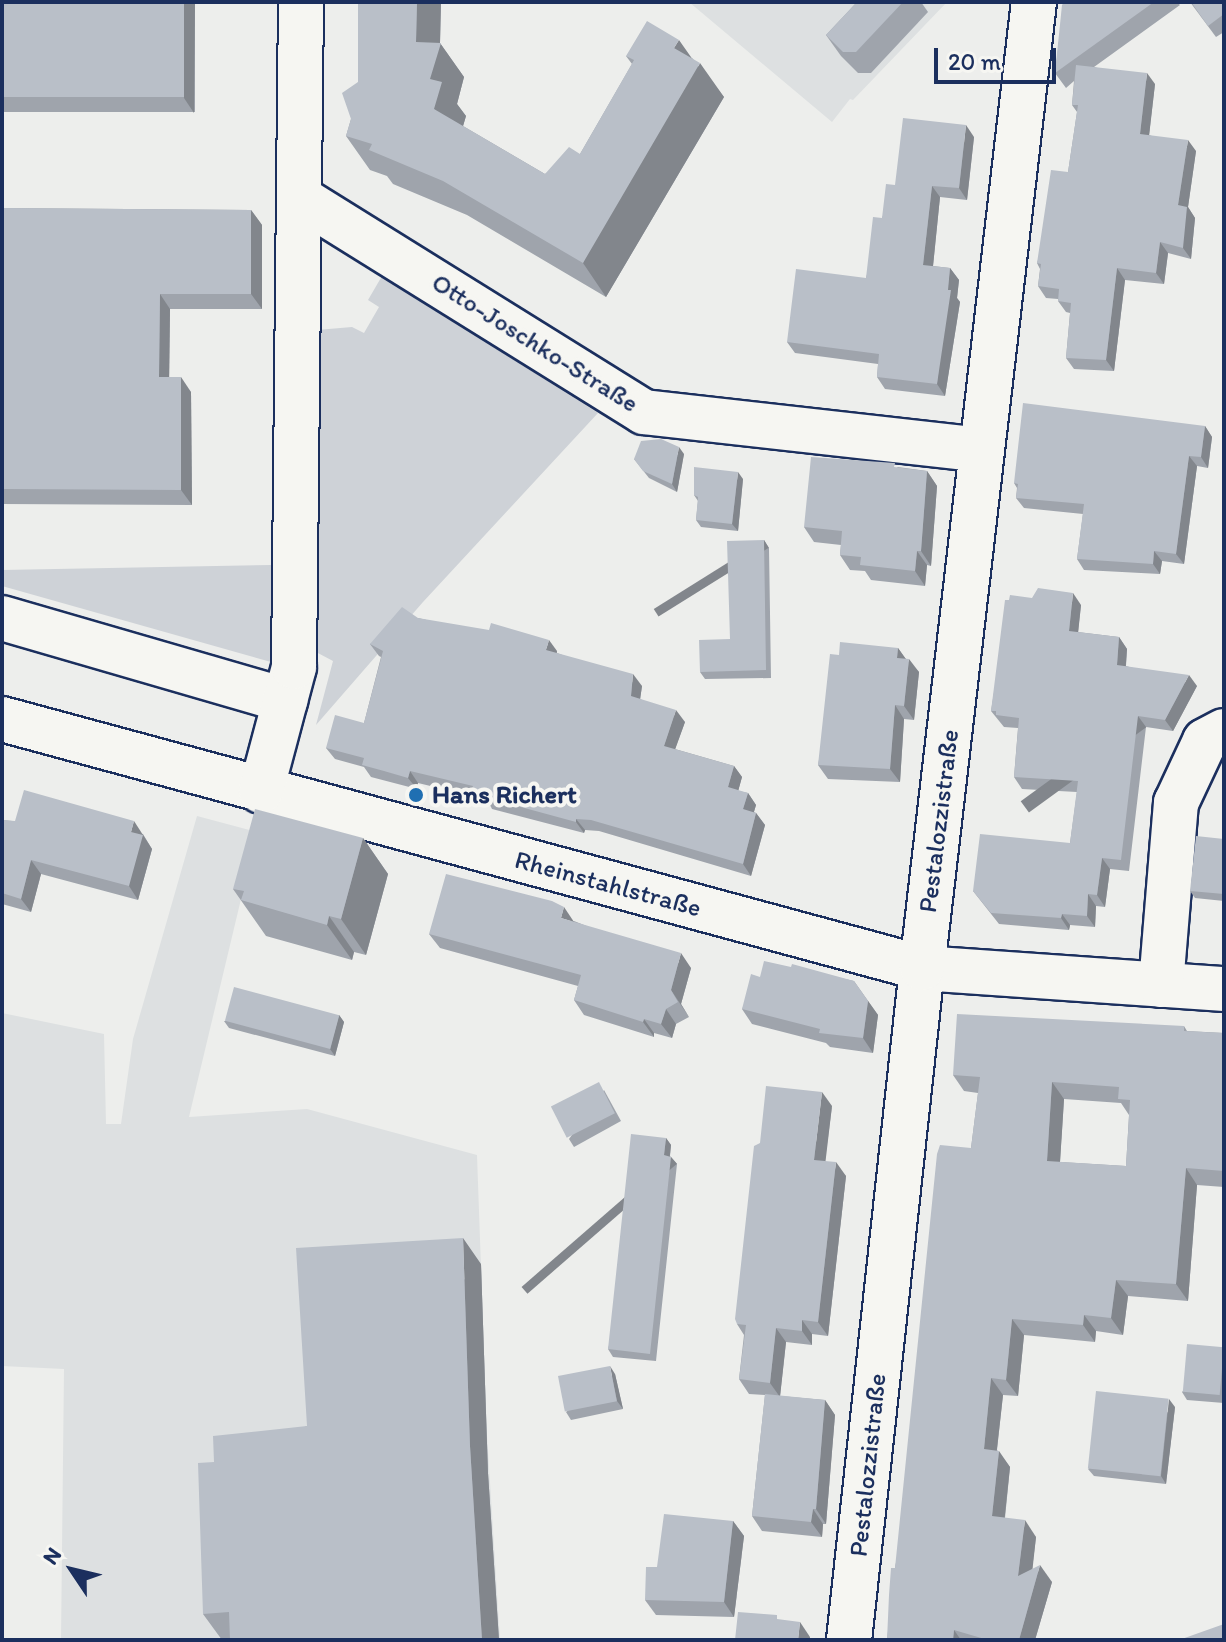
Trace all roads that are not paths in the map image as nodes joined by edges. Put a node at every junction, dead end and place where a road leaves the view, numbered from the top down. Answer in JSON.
{"nodes":[{"id":1,"x":301,"y":2,"type":"edge"},
{"id":2,"x":1034,"y":2,"type":"edge"},
{"id":3,"x":300,"y":198,"type":"junction"},
{"id":4,"x":981,"y":450,"type":"junction"},
{"id":5,"x":2,"y":618,"type":"edge"},
{"id":6,"x":285,"y":700,"type":"junction"},
{"id":7,"x":2,"y":719,"type":"edge"},
{"id":8,"x":1224,"y":731,"type":"edge"},
{"id":9,"x":261,"y":791,"type":"junction"},
{"id":10,"x":922,"y":968,"type":"junction"},
{"id":11,"x":1161,"y":985,"type":"junction"},
{"id":12,"x":1224,"y":989,"type":"edge"},
{"id":13,"x":849,"y":1640,"type":"edge"}],
"edges":[{"from":1,"to":3,"type":"street"},
{"from":2,"to":4,"type":"street","name":"Pestalozzistraße"},
{"from":3,"to":4,"type":"street","name":"Otto-Joschko-Straße"},
{"from":3,"to":6,"type":"street"},
{"from":4,"to":10,"type":"street","name":"Pestalozzistraße"},
{"from":5,"to":6,"type":"street"},
{"from":6,"to":9,"type":"street"},
{"from":7,"to":9,"type":"street","name":"Rheinstahlstraße"},
{"from":8,"to":11,"type":"street"},
{"from":9,"to":10,"type":"street","name":"Rheinstahlstraße"},
{"from":10,"to":11,"type":"street","name":"Rheinstahlstraße"},
{"from":10,"to":13,"type":"street","name":"Pestalozzistraße"},
{"from":11,"to":12,"type":"street","name":"Rheinstahlstraße"}]}
